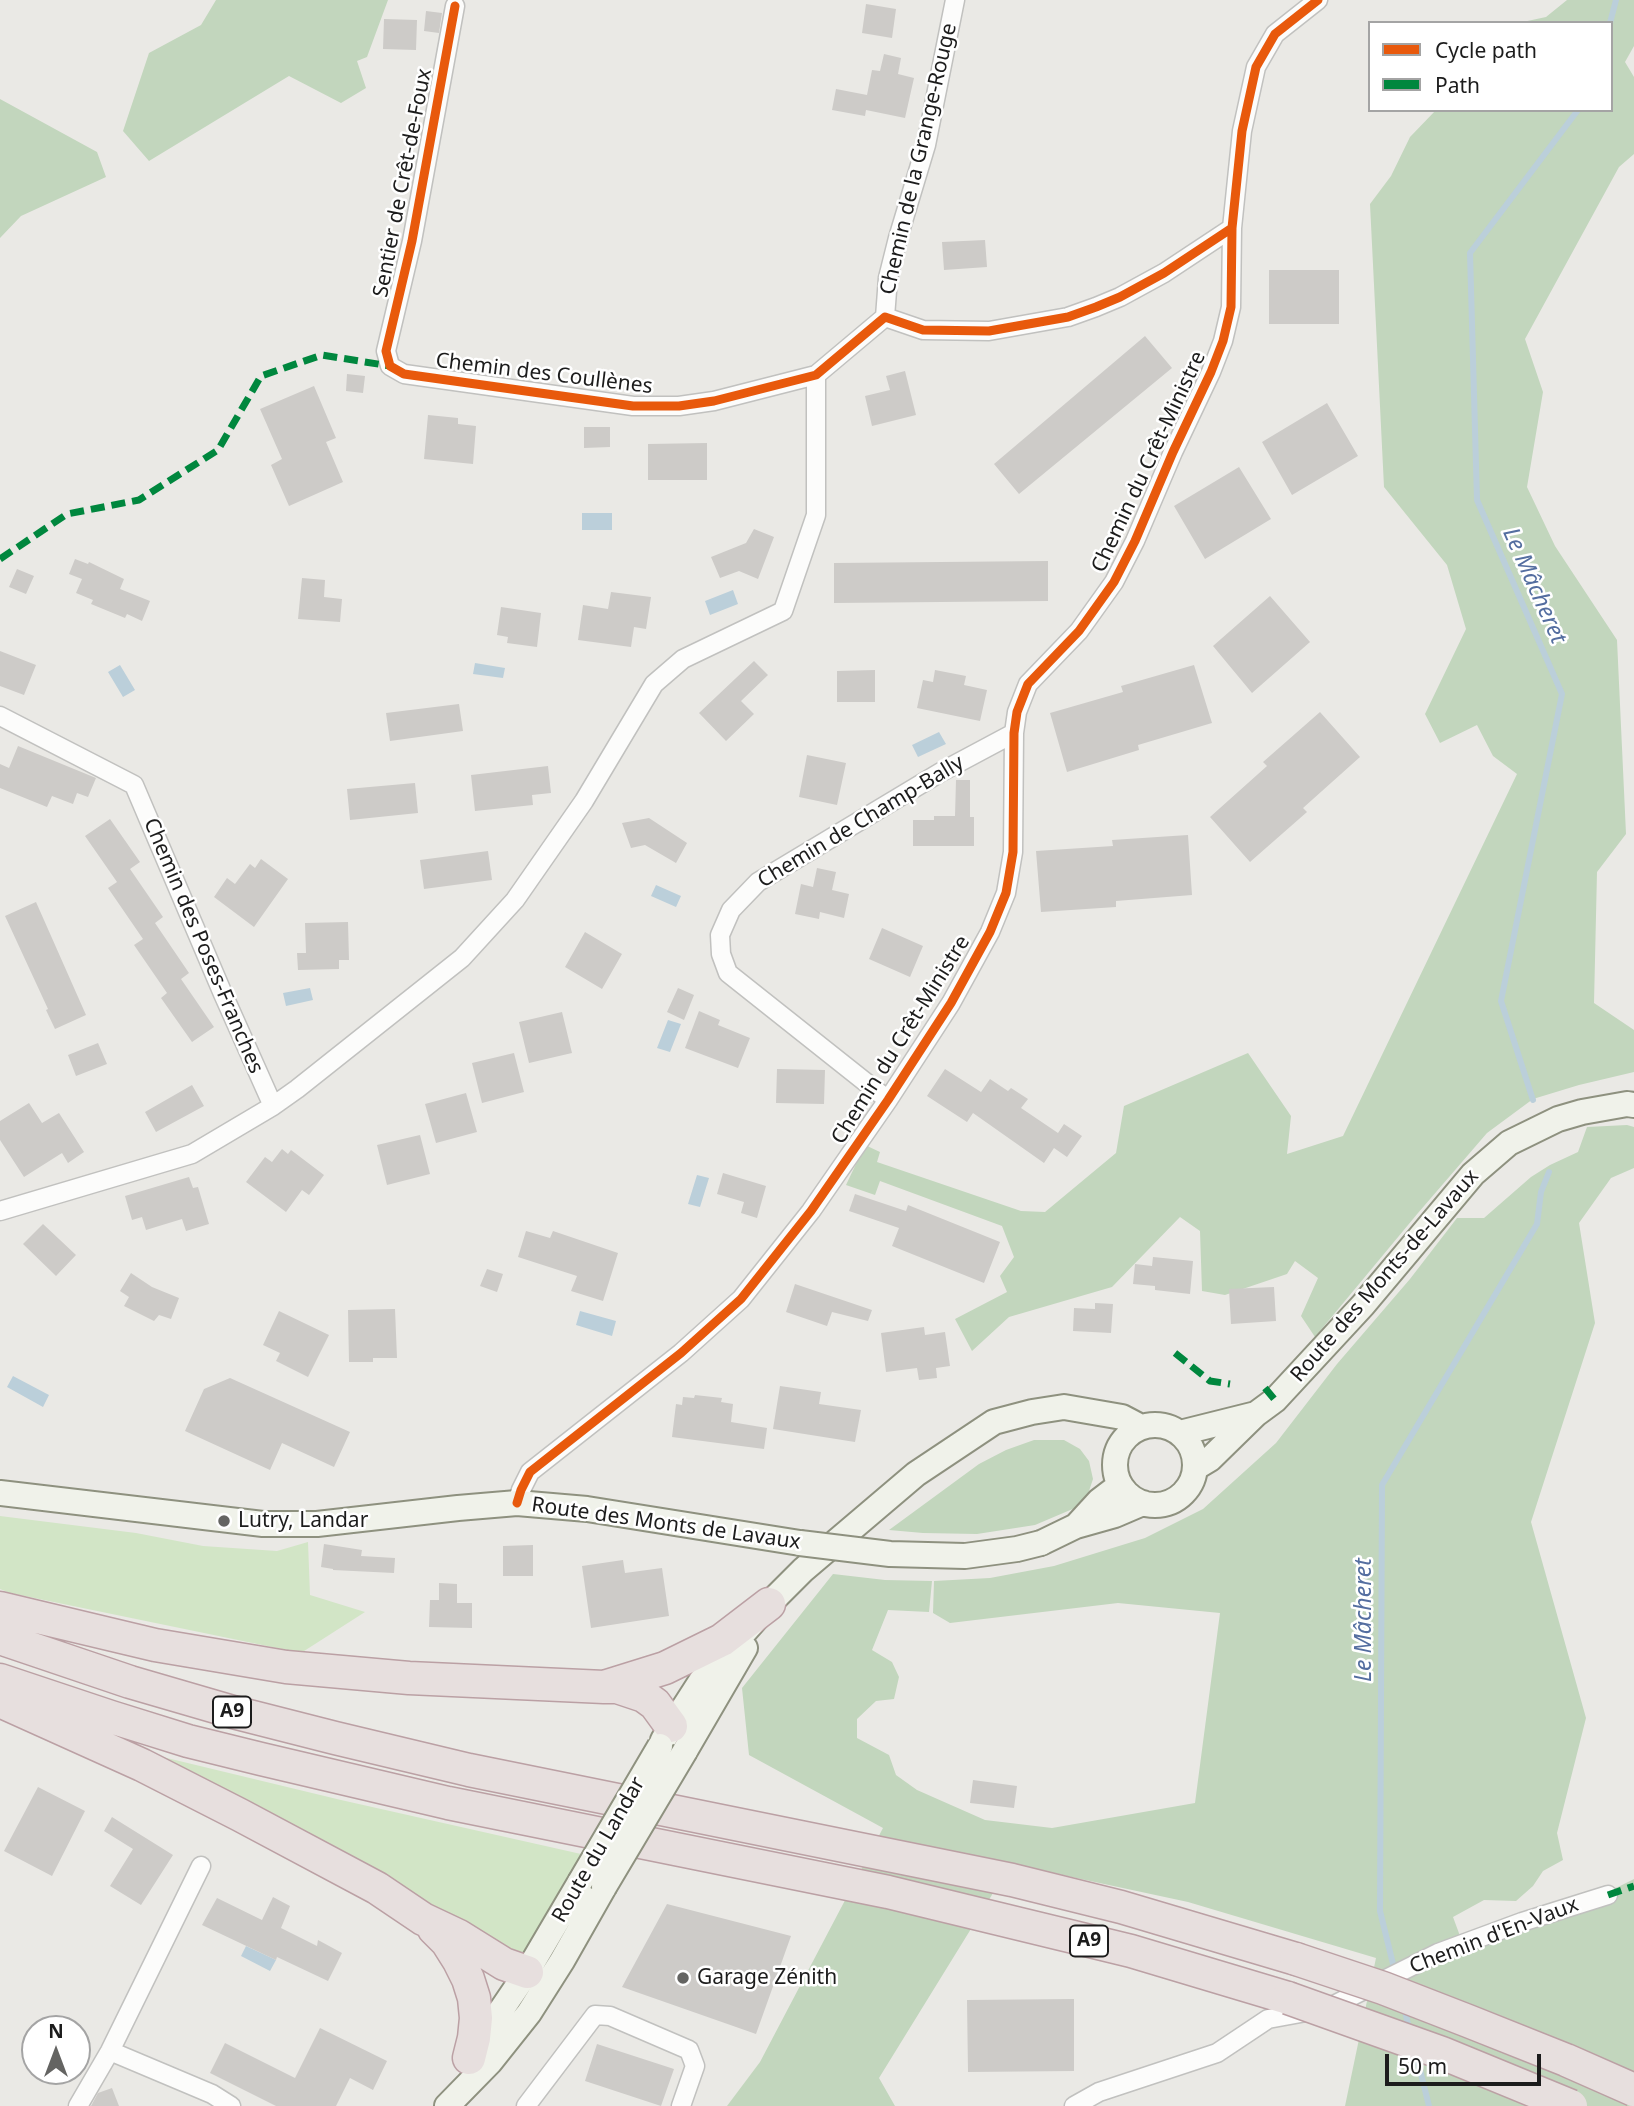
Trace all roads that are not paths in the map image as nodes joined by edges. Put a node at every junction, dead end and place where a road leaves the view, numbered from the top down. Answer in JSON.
{"nodes":[{"id":1,"x":955,"y":0,"type":"edge"},
{"id":2,"x":1318,"y":0,"type":"edge"},
{"id":3,"x":455,"y":6,"type":"dead end"},
{"id":4,"x":1232,"y":228,"type":"junction"},
{"id":5,"x":885,"y":317,"type":"junction"},
{"id":6,"x":390,"y":366,"type":"joint"},
{"id":7,"x":816,"y":375,"type":"junction"},
{"id":8,"x":0,"y":716,"type":"edge"},
{"id":9,"x":1014,"y":733,"type":"junction"},
{"id":10,"x":888,"y":1100,"type":"junction"},
{"id":11,"x":1634,"y":1105,"type":"edge"},
{"id":12,"x":273,"y":1107,"type":"junction"},
{"id":13,"x":0,"y":1211,"type":"edge"},
{"id":14,"x":1086,"y":1412,"type":"junction"},
{"id":15,"x":1256,"y":1414,"type":"junction"},
{"id":16,"x":1142,"y":1427,"type":"junction"},
{"id":17,"x":1180,"y":1433,"type":"junction"},
{"id":18,"x":1116,"y":1453,"type":"junction"},
{"id":19,"x":1195,"y":1468,"type":"junction"},
{"id":20,"x":1119,"y":1485,"type":"junction"},
{"id":21,"x":0,"y":1493,"type":"edge"},
{"id":22,"x":517,"y":1503,"type":"junction"},
{"id":23,"x":1143,"y":1503,"type":"junction"},
{"id":24,"x":1076,"y":1526,"type":"junction"},
{"id":25,"x":769,"y":1604,"type":"junction"},
{"id":26,"x":0,"y":1608,"type":"edge"},
{"id":27,"x":0,"y":1638,"type":"edge"},
{"id":28,"x":0,"y":1680,"type":"edge"},
{"id":29,"x":604,"y":1687,"type":"junction"},
{"id":30,"x":0,"y":1701,"type":"edge"},
{"id":31,"x":672,"y":1743,"type":"junction"},
{"id":32,"x":201,"y":1866,"type":"dead end"},
{"id":33,"x":592,"y":1884,"type":"junction"},
{"id":34,"x":1608,"y":1895,"type":"dead end"},
{"id":35,"x":423,"y":1919,"type":"junction"},
{"id":36,"x":562,"y":1961,"type":"junction"},
{"id":37,"x":527,"y":1972,"type":"junction"},
{"id":38,"x":110,"y":2051,"type":"junction"},
{"id":39,"x":469,"y":2058,"type":"junction"},
{"id":40,"x":1634,"y":2090,"type":"edge"},
{"id":41,"x":78,"y":2106,"type":"edge"},
{"id":42,"x":231,"y":2106,"type":"edge"},
{"id":43,"x":445,"y":2106,"type":"edge"},
{"id":44,"x":526,"y":2106,"type":"edge"},
{"id":45,"x":681,"y":2106,"type":"edge"},
{"id":46,"x":1074,"y":2106,"type":"edge"},
{"id":47,"x":1571,"y":2106,"type":"edge"}],
"edges":[{"from":1,"to":5,"type":"street","name":"Chemin de la Grange-Rouge"},
{"from":2,"to":4,"type":"street","name":"Chemin du Crêt-Ministre"},
{"from":3,"to":6,"type":"street","name":"Sentier de Crêt-de-Foux"},
{"from":4,"to":5,"type":"street"},
{"from":4,"to":9,"type":"street","name":"Chemin du Crêt-Ministre"},
{"from":5,"to":7,"type":"street","name":"Chemin des Coullènes"},
{"from":6,"to":7,"type":"street","name":"Chemin des Coullènes"},
{"from":7,"to":12,"type":"street"},
{"from":8,"to":12,"type":"street","name":"Chemin des Poses-Franches"},
{"from":9,"to":10,"type":"street","name":"Chemin du Crêt-Ministre"},
{"from":9,"to":10,"type":"street","name":"Chemin de Champ-Bally"},
{"from":10,"to":22,"type":"street","name":"Chemin du Crêt-Ministre"},
{"from":11,"to":15,"type":"street","name":"Route des Monts-de-Lavaux"},
{"from":12,"to":13,"type":"street"},
{"from":14,"to":16,"type":"street","name":"Route du Landar"},
{"from":14,"to":18,"type":"street"},
{"from":14,"to":25,"type":"street","name":"Route du Landar"},
{"from":15,"to":17,"type":"street"},
{"from":15,"to":19,"type":"street"},
{"from":16,"to":17,"type":"street"},
{"from":16,"to":18,"type":"street"},
{"from":17,"to":19,"type":"street"},
{"from":18,"to":20,"type":"street"},
{"from":19,"to":23,"type":"street"},
{"from":20,"to":23,"type":"street"},
{"from":20,"to":24,"type":"street","name":"Route des Monts de Lavaux"},
{"from":21,"to":22,"type":"street","name":"Route des Monts de Lavaux"},
{"from":22,"to":24,"type":"street","name":"Route des Monts de Lavaux","bridge":true},
{"from":23,"to":24,"type":"street","name":"Route des Monts de Lavaux"},
{"from":25,"to":29,"type":"highway"},
{"from":25,"to":31,"type":"street","name":"Route du Landar"},
{"from":26,"to":29,"type":"highway"},
{"from":27,"to":40,"type":"highway","number":"A9","bridge":true},
{"from":28,"to":47,"type":"highway","number":"A9","bridge":true},
{"from":29,"to":31,"type":"highway"},
{"from":30,"to":35,"type":"highway"},
{"from":31,"to":33,"type":"street","name":"Route du Landar","bridge":true},
{"from":31,"to":33,"type":"street","name":"Route du Landar","bridge":true},
{"from":32,"to":38,"type":"street"},
{"from":33,"to":36,"type":"street","name":"Route du Landar"},
{"from":33,"to":37,"type":"street","name":"Route du Landar"},
{"from":34,"to":46,"type":"street","name":"Chemin d'En-Vaux"},
{"from":35,"to":37,"type":"highway"},
{"from":35,"to":39,"type":"highway"},
{"from":36,"to":37,"type":"street"},
{"from":36,"to":43,"type":"street","name":"Route du Landar"},
{"from":37,"to":39,"type":"street","name":"Route du Landar"},
{"from":38,"to":41,"type":"street"},
{"from":38,"to":42,"type":"street"},
{"from":39,"to":43,"type":"street","name":"Route du Landar"},
{"from":44,"to":45,"type":"street"}]}
